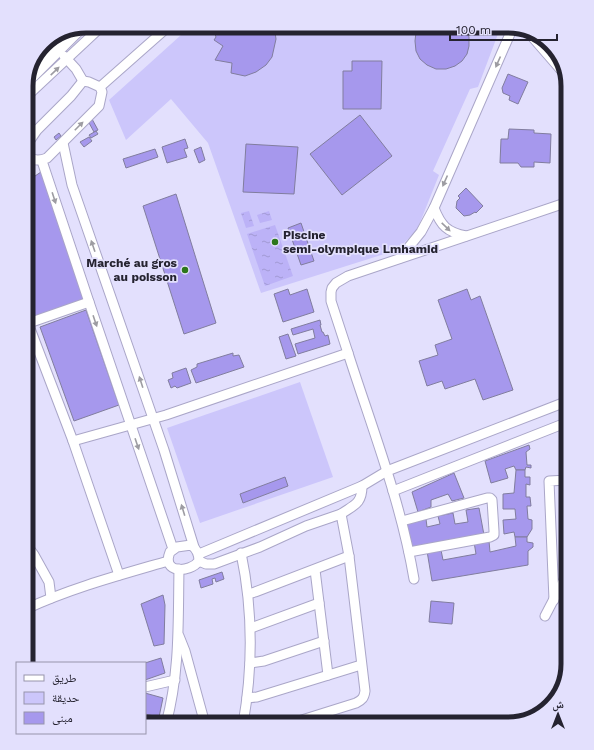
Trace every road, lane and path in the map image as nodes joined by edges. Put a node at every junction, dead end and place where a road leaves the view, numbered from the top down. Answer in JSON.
{"nodes":[{"id":1,"x":95,"y":33,"type":"edge"},
{"id":2,"x":160,"y":33,"type":"edge"},
{"id":3,"x":510,"y":33,"type":"edge"},
{"id":4,"x":61,"y":40,"type":"edge"},
{"id":5,"x":70,"y":57,"type":"junction"},
{"id":6,"x":35,"y":71,"type":"edge"},
{"id":7,"x":83,"y":81,"type":"junction"},
{"id":8,"x":100,"y":88,"type":"junction"},
{"id":9,"x":33,"y":91,"type":"edge"},
{"id":10,"x":33,"y":136,"type":"edge"},
{"id":11,"x":63,"y":143,"type":"junction"},
{"id":12,"x":33,"y":160,"type":"edge"},
{"id":13,"x":42,"y":161,"type":"junction"},
{"id":14,"x":561,"y":204,"type":"edge"},
{"id":15,"x":434,"y":208,"type":"junction"},
{"id":16,"x":466,"y":236,"type":"junction"},
{"id":17,"x":400,"y":259,"type":"junction"},
{"id":18,"x":88,"y":302,"type":"junction"},
{"id":19,"x":33,"y":320,"type":"edge"},
{"id":20,"x":33,"y":338,"type":"edge"},
{"id":21,"x":348,"y":353,"type":"junction"},
{"id":22,"x":561,"y":404,"type":"edge"},
{"id":23,"x":153,"y":419,"type":"junction"},
{"id":24,"x":131,"y":424,"type":"junction"},
{"id":25,"x":561,"y":425,"type":"edge"},
{"id":26,"x":73,"y":441,"type":"junction"},
{"id":27,"x":386,"y":471,"type":"junction"},
{"id":28,"x":561,"y":480,"type":"edge"},
{"id":29,"x":362,"y":486,"type":"junction"},
{"id":30,"x":393,"y":491,"type":"junction"},
{"id":31,"x":341,"y":514,"type":"junction"},
{"id":32,"x":402,"y":521,"type":"junction"},
{"id":33,"x":173,"y":548,"type":"junction"},
{"id":34,"x":409,"y":552,"type":"junction"},
{"id":35,"x":241,"y":553,"type":"junction"},
{"id":36,"x":33,"y":554,"type":"edge"},
{"id":37,"x":197,"y":554,"type":"junction"},
{"id":38,"x":349,"y":556,"type":"junction"},
{"id":39,"x":168,"y":560,"type":"junction"},
{"id":40,"x":178,"y":569,"type":"junction"},
{"id":41,"x":315,"y":570,"type":"junction"},
{"id":42,"x":119,"y":575,"type":"junction"},
{"id":43,"x":414,"y":579,"type":"dead end"},
{"id":44,"x":561,"y":586,"type":"edge"},
{"id":45,"x":248,"y":594,"type":"junction"},
{"id":46,"x":51,"y":598,"type":"junction"},
{"id":47,"x":554,"y":600,"type":"junction"},
{"id":48,"x":319,"y":603,"type":"junction"},
{"id":49,"x":33,"y":606,"type":"edge"},
{"id":50,"x":546,"y":616,"type":"dead end"},
{"id":51,"x":251,"y":628,"type":"junction"},
{"id":52,"x":178,"y":633,"type":"junction"},
{"id":53,"x":324,"y":641,"type":"junction"},
{"id":54,"x":250,"y":663,"type":"junction"},
{"id":55,"x":361,"y":665,"type":"junction"},
{"id":56,"x":328,"y":675,"type":"junction"},
{"id":57,"x":175,"y":680,"type":"junction"},
{"id":58,"x":146,"y":687,"type":"edge"},
{"id":59,"x":247,"y":698,"type":"junction"},
{"id":60,"x":168,"y":717,"type":"edge"},
{"id":61,"x":203,"y":717,"type":"edge"},
{"id":62,"x":244,"y":717,"type":"edge"},
{"id":63,"x":310,"y":717,"type":"edge"}],
"edges":[{"from":1,"to":5,"type":"street"},
{"from":2,"to":8,"type":"street"},
{"from":3,"to":15,"type":"street","one_way":true},
{"from":4,"to":5,"type":"street"},
{"from":4,"to":6,"type":"main road"},
{"from":5,"to":7,"type":"street"},
{"from":9,"to":5,"type":"street","one_way":true},
{"from":7,"to":8,"type":"street"},
{"from":7,"to":10,"type":"street"},
{"from":11,"to":8,"type":"street","one_way":true},
{"from":11,"to":13,"type":"street"},
{"from":23,"to":11,"type":"street","one_way":true},
{"from":12,"to":13,"type":"street"},
{"from":13,"to":18,"type":"street","one_way":true},
{"from":14,"to":16,"type":"street"},
{"from":15,"to":16,"type":"street","one_way":true},
{"from":15,"to":17,"type":"street"},
{"from":16,"to":17,"type":"street"},
{"from":17,"to":21,"type":"street"},
{"from":18,"to":19,"type":"street"},
{"from":18,"to":24,"type":"street","one_way":true},
{"from":20,"to":26,"type":"street"},
{"from":21,"to":23,"type":"street"},
{"from":21,"to":27,"type":"street"},
{"from":22,"to":27,"type":"street"},
{"from":23,"to":24,"type":"street"},
{"from":37,"to":23,"type":"street","one_way":true},
{"from":24,"to":26,"type":"street"},
{"from":24,"to":33,"type":"street","one_way":true},
{"from":25,"to":30,"type":"street"},
{"from":26,"to":42,"type":"street"},
{"from":27,"to":29,"type":"street"},
{"from":27,"to":30,"type":"street"},
{"from":28,"to":47,"type":"street"},
{"from":29,"to":31,"type":"street"},
{"from":29,"to":37,"type":"street"},
{"from":30,"to":32,"type":"street"},
{"from":31,"to":35,"type":"street"},
{"from":31,"to":38,"type":"street"},
{"from":32,"to":34,"type":"street"},
{"from":32,"to":34,"type":"street"},
{"from":33,"to":37,"type":"street"},
{"from":33,"to":39,"type":"street"},
{"from":34,"to":43,"type":"street"},
{"from":35,"to":37,"type":"street"},
{"from":35,"to":45,"type":"street"},
{"from":36,"to":46,"type":"street"},
{"from":37,"to":40,"type":"street"},
{"from":38,"to":41,"type":"street"},
{"from":38,"to":55,"type":"street"},
{"from":39,"to":40,"type":"street"},
{"from":39,"to":42,"type":"street"},
{"from":40,"to":52,"type":"street"},
{"from":41,"to":45,"type":"street"},
{"from":41,"to":48,"type":"street"},
{"from":42,"to":46,"type":"street"},
{"from":44,"to":47,"type":"street"},
{"from":45,"to":51,"type":"street"},
{"from":46,"to":49,"type":"street"},
{"from":47,"to":50,"type":"street"},
{"from":48,"to":51,"type":"street"},
{"from":48,"to":53,"type":"street"},
{"from":51,"to":54,"type":"street"},
{"from":52,"to":57,"type":"street"},
{"from":52,"to":61,"type":"street"},
{"from":53,"to":54,"type":"street"},
{"from":53,"to":56,"type":"street"},
{"from":54,"to":59,"type":"street"},
{"from":55,"to":56,"type":"street"},
{"from":55,"to":63,"type":"street"},
{"from":56,"to":59,"type":"street"},
{"from":57,"to":58,"type":"street"},
{"from":57,"to":60,"type":"street"},
{"from":59,"to":62,"type":"street"}]}
